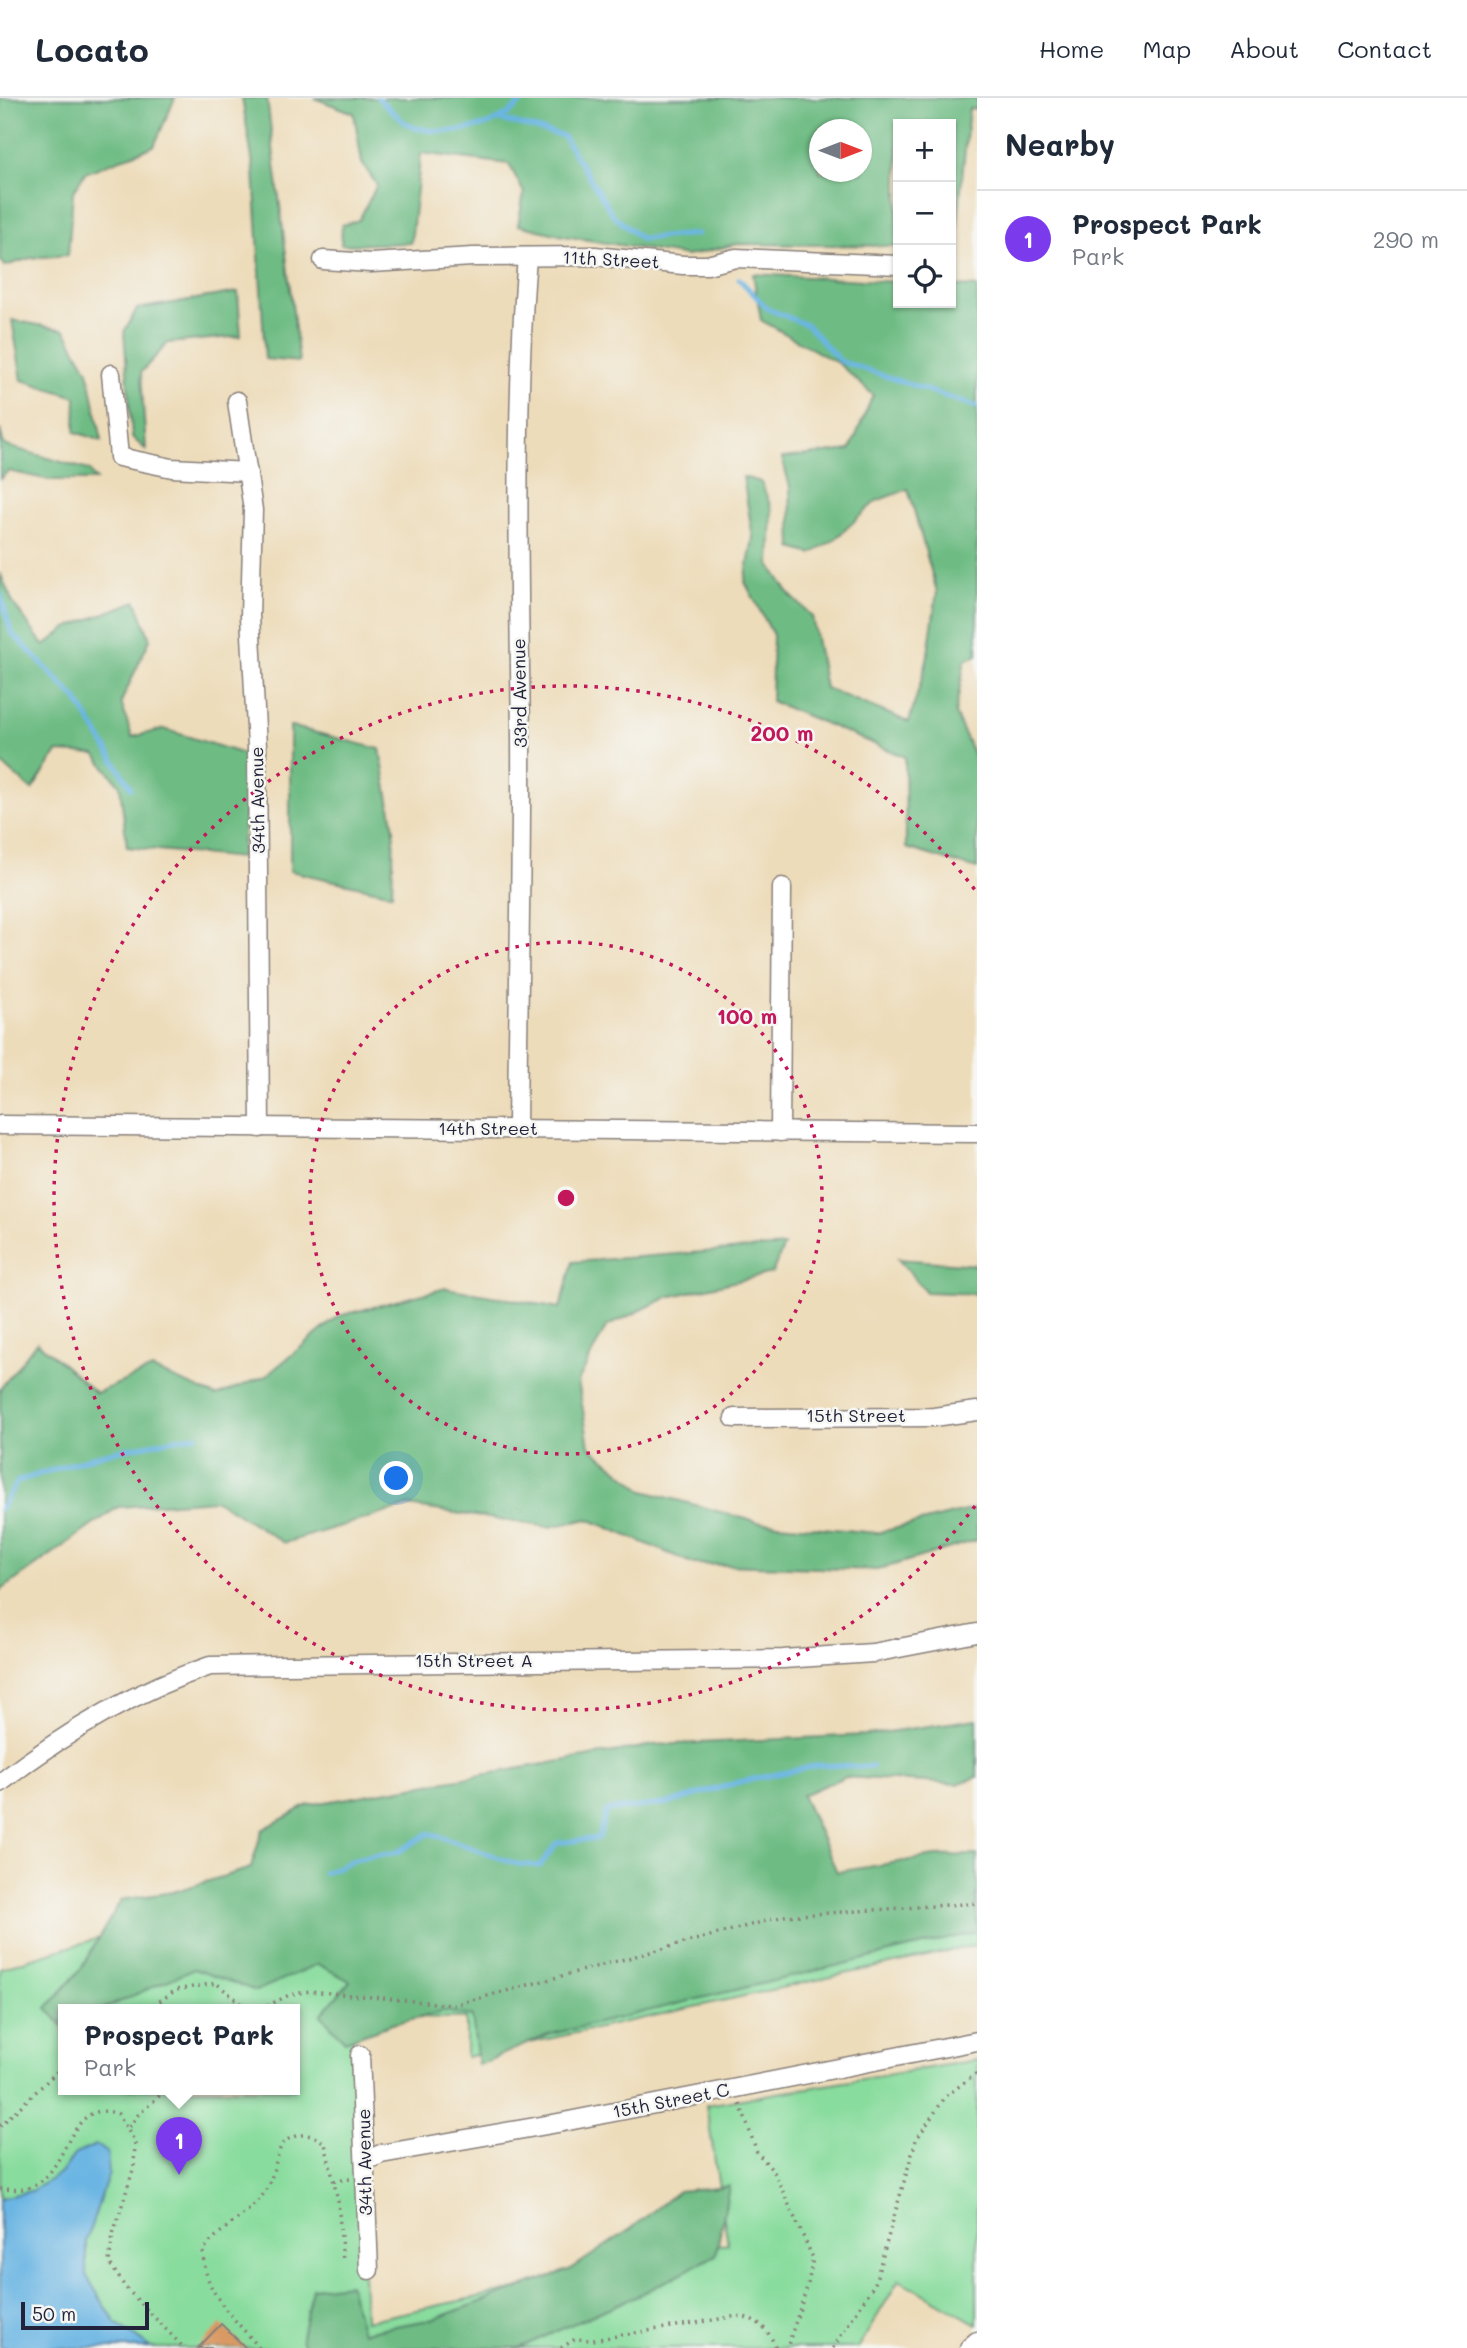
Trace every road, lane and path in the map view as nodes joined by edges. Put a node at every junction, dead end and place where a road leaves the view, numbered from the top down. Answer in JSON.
{"nodes":[{"id":1,"x":527,"y":257,"type":"junction"},
{"id":2,"x":323,"y":260,"type":"dead end"},
{"id":3,"x":893,"y":265,"type":"edge"},
{"id":4,"x":111,"y":374,"type":"dead end"},
{"id":5,"x":237,"y":401,"type":"dead end"},
{"id":6,"x":248,"y":471,"type":"junction"},
{"id":7,"x":782,"y":887,"type":"dead end"},
{"id":8,"x":0,"y":1125,"type":"edge"},
{"id":9,"x":260,"y":1128,"type":"junction"},
{"id":10,"x":517,"y":1129,"type":"junction"},
{"id":11,"x":780,"y":1132,"type":"junction"},
{"id":12,"x":977,"y":1133,"type":"edge"},
{"id":13,"x":977,"y":1411,"type":"edge"},
{"id":14,"x":734,"y":1418,"type":"dead end"},
{"id":15,"x":977,"y":1633,"type":"edge"},
{"id":16,"x":0,"y":1783,"type":"edge"},
{"id":17,"x":977,"y":1903,"type":"edge"},
{"id":18,"x":155,"y":2004,"type":"edge"},
{"id":19,"x":242,"y":2004,"type":"edge"},
{"id":20,"x":271,"y":2004,"type":"edge"},
{"id":21,"x":977,"y":2041,"type":"edge"},
{"id":22,"x":360,"y":2054,"type":"dead end"},
{"id":23,"x":58,"y":2071,"type":"edge"},
{"id":24,"x":977,"y":2073,"type":"edge"},
{"id":25,"x":735,"y":2089,"type":"junction"},
{"id":26,"x":160,"y":2095,"type":"edge"},
{"id":27,"x":0,"y":2126,"type":"edge"},
{"id":28,"x":129,"y":2127,"type":"junction"},
{"id":29,"x":366,"y":2161,"type":"junction"},
{"id":30,"x":0,"y":2189,"type":"edge"},
{"id":31,"x":343,"y":2262,"type":"dead end"},
{"id":32,"x":369,"y":2270,"type":"dead end"},
{"id":33,"x":977,"y":2342,"type":"edge"},
{"id":34,"x":184,"y":2348,"type":"edge"},
{"id":35,"x":259,"y":2348,"type":"edge"},
{"id":36,"x":561,"y":2348,"type":"edge"},
{"id":37,"x":776,"y":2348,"type":"edge"},
{"id":38,"x":787,"y":2348,"type":"edge"},
{"id":39,"x":833,"y":2348,"type":"edge"},
{"id":40,"x":969,"y":2348,"type":"edge"}],
"edges":[{"from":1,"to":2,"type":"street","name":"11th Street"},
{"from":1,"to":3,"type":"street","name":"11th Street"},
{"from":1,"to":10,"type":"street","name":"33rd Avenue"},
{"from":4,"to":6,"type":"street"},
{"from":5,"to":6,"type":"street","name":"34th Avenue"},
{"from":6,"to":9,"type":"street","name":"34th Avenue"},
{"from":7,"to":11,"type":"street"},
{"from":8,"to":9,"type":"street","name":"14th Street"},
{"from":9,"to":10,"type":"street","name":"14th Street"},
{"from":10,"to":11,"type":"street","name":"14th Street"},
{"from":11,"to":12,"type":"street","name":"14th Street"},
{"from":13,"to":14,"type":"street","name":"15th Street"},
{"from":15,"to":16,"type":"street","name":"15th Street A"},
{"from":17,"to":20,"type":"path"},
{"from":18,"to":19,"type":"path"},
{"from":21,"to":25,"type":"street","name":"15th Street C"},
{"from":22,"to":29,"type":"street","name":"34th Avenue"},
{"from":23,"to":27,"type":"path"},
{"from":24,"to":39,"type":"path"},
{"from":25,"to":29,"type":"street","name":"15th Street C"},
{"from":25,"to":38,"type":"path"},
{"from":26,"to":28,"type":"path"},
{"from":28,"to":30,"type":"path"},
{"from":28,"to":34,"type":"path"},
{"from":29,"to":32,"type":"street","name":"34th Avenue"},
{"from":31,"to":35,"type":"path"},
{"from":33,"to":40,"type":"street"},
{"from":36,"to":37,"type":"path"}]}
